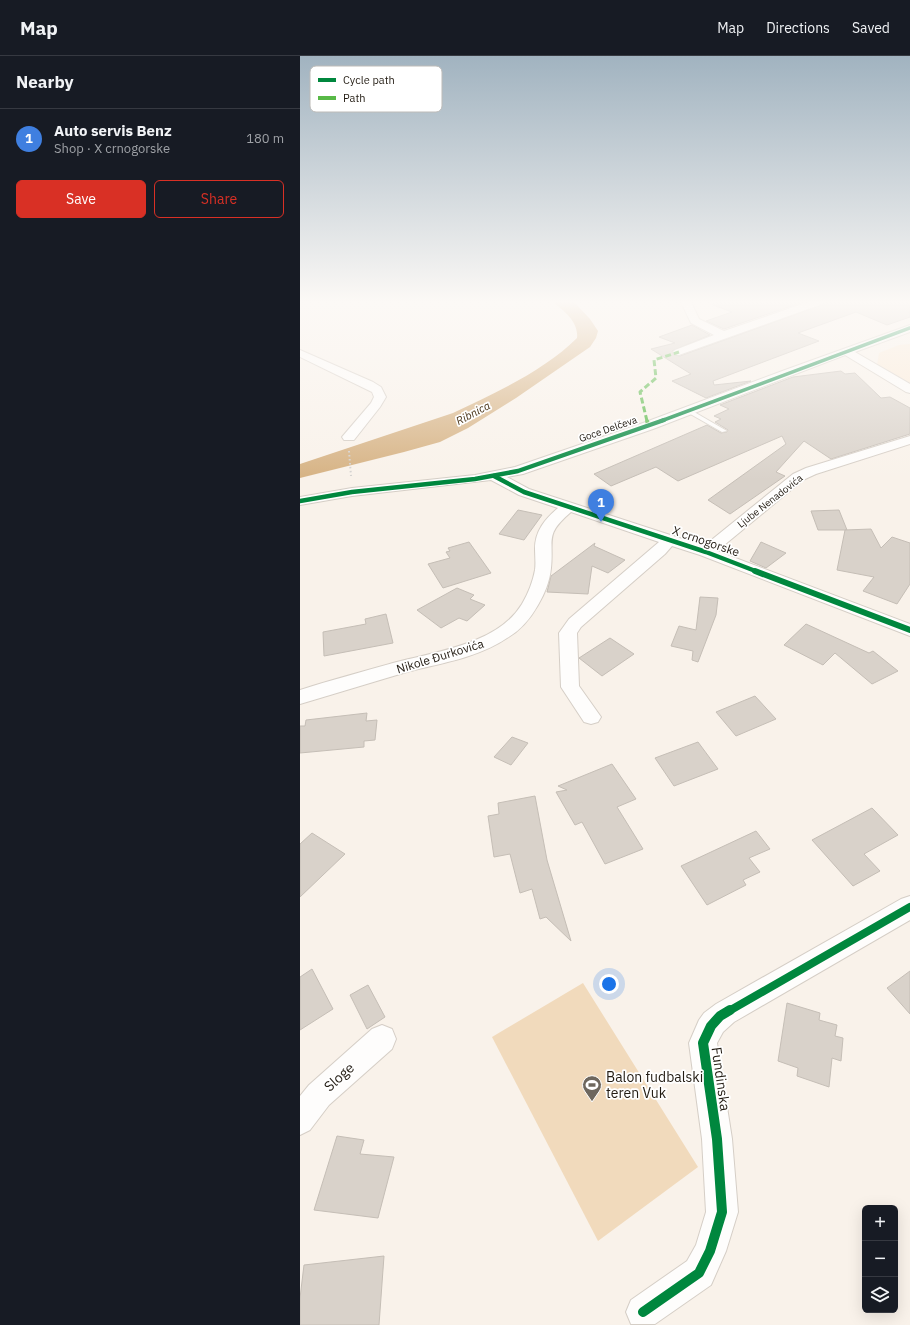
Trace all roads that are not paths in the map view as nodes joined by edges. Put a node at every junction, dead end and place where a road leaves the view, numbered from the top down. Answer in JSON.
{"nodes":[{"id":1,"x":318,"y":361,"type":"edge"},
{"id":2,"x":818,"y":361,"type":"edge"},
{"id":3,"x":864,"y":361,"type":"edge"},
{"id":4,"x":910,"y":388,"type":"edge"},
{"id":5,"x":687,"y":410,"type":"junction"},
{"id":6,"x":724,"y":431,"type":"dead end"},
{"id":7,"x":910,"y":440,"type":"edge"},
{"id":8,"x":349,"y":441,"type":"road end"},
{"id":9,"x":494,"y":476,"type":"junction"},
{"id":10,"x":300,"y":501,"type":"edge"},
{"id":11,"x":570,"y":506,"type":"junction"},
{"id":12,"x":669,"y":540,"type":"junction"},
{"id":13,"x":706,"y":552,"type":"junction"},
{"id":14,"x":910,"y":630,"type":"edge"},
{"id":15,"x":300,"y":697,"type":"edge"},
{"id":16,"x":591,"y":716,"type":"dead end"},
{"id":17,"x":910,"y":907,"type":"edge"},
{"id":18,"x":382,"y":1039,"type":"dead end"},
{"id":19,"x":300,"y":1120,"type":"edge"},
{"id":20,"x":643,"y":1312,"type":"dead end"}],
"edges":[{"from":1,"to":8,"type":"street"},
{"from":2,"to":5,"type":"street","name":"Goce Delčeva"},
{"from":3,"to":4,"type":"street"},
{"from":5,"to":6,"type":"lane"},
{"from":5,"to":9,"type":"street","name":"Goce Delčeva"},
{"from":7,"to":13,"type":"street","name":"Ljube Nenadovića"},
{"from":9,"to":10,"type":"street","name":"Goce Delčeva"},
{"from":9,"to":11,"type":"street","name":"X crnogorske"},
{"from":11,"to":12,"type":"street","name":"X crnogorske"},
{"from":11,"to":15,"type":"street","name":"Nikole Đurkovića"},
{"from":12,"to":13,"type":"street","name":"X crnogorske"},
{"from":12,"to":16,"type":"street"},
{"from":13,"to":14,"type":"street","name":"X crnogorske"},
{"from":17,"to":20,"type":"street","name":"Fundinska"},
{"from":18,"to":19,"type":"street","name":"Sloge"}]}
